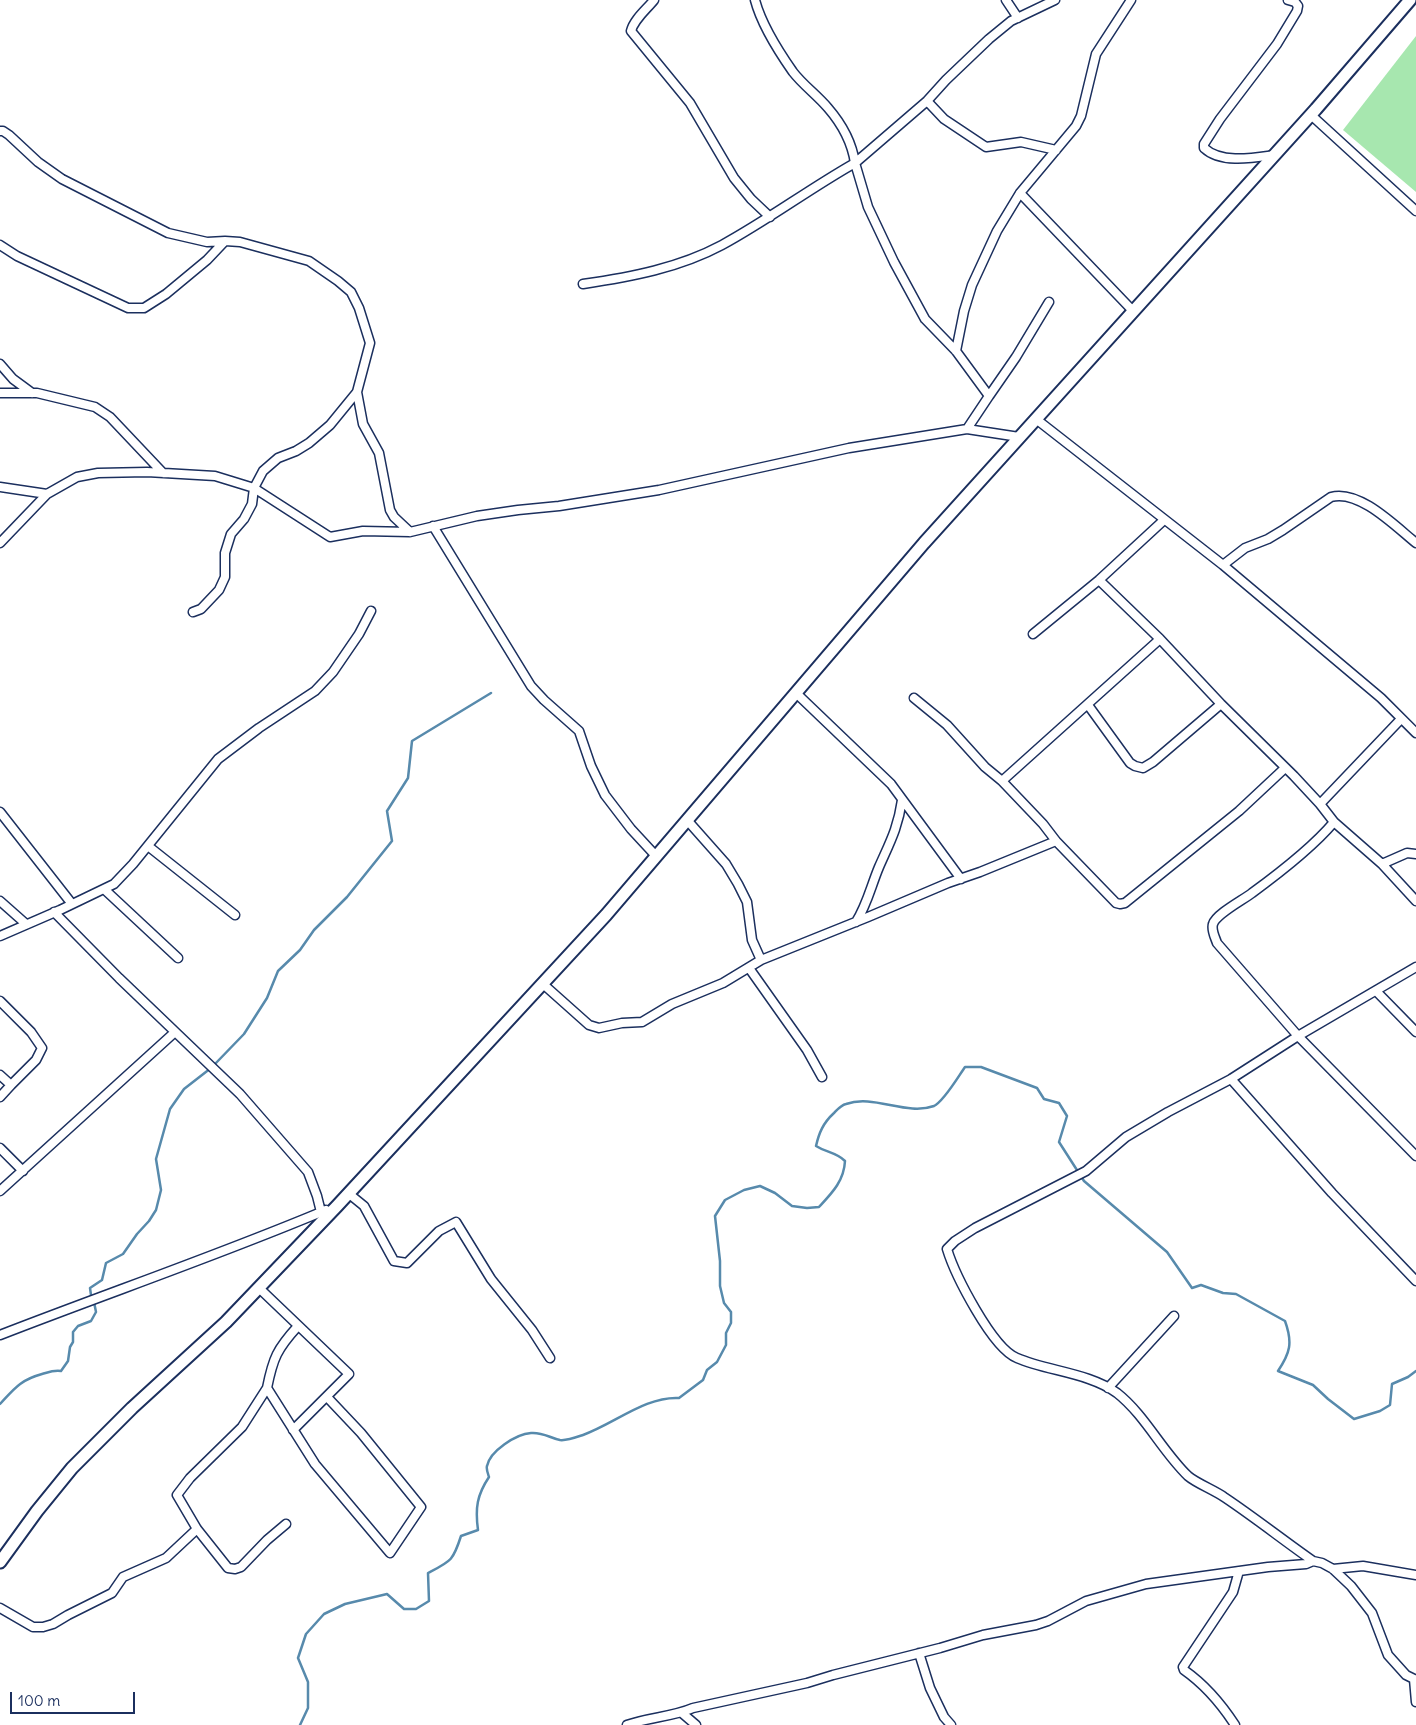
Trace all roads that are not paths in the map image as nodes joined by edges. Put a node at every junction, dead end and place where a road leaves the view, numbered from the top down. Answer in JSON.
{"nodes":[{"id":1,"x":654,"y":0,"type":"edge"},
{"id":2,"x":755,"y":0,"type":"edge"},
{"id":3,"x":1006,"y":0,"type":"edge"},
{"id":4,"x":1055,"y":0,"type":"edge"},
{"id":5,"x":1131,"y":0,"type":"edge"},
{"id":6,"x":1288,"y":0,"type":"edge"},
{"id":7,"x":1410,"y":0,"type":"edge"},
{"id":8,"x":1018,"y":18,"type":"junction"},
{"id":9,"x":927,"y":100,"type":"junction"},
{"id":10,"x":1310,"y":115,"type":"junction"},
{"id":11,"x":0,"y":131,"type":"edge"},
{"id":12,"x":1056,"y":150,"type":"junction"},
{"id":13,"x":1274,"y":155,"type":"junction"},
{"id":14,"x":855,"y":163,"type":"junction"},
{"id":15,"x":1020,"y":193,"type":"junction"},
{"id":16,"x":1416,"y":211,"type":"edge"},
{"id":17,"x":770,"y":217,"type":"junction"},
{"id":18,"x":225,"y":241,"type":"junction"},
{"id":19,"x":0,"y":245,"type":"edge"},
{"id":20,"x":583,"y":284,"type":"dead end"},
{"id":21,"x":1049,"y":302,"type":"dead end"},
{"id":22,"x":1133,"y":311,"type":"junction"},
{"id":23,"x":956,"y":350,"type":"junction"},
{"id":24,"x":0,"y":364,"type":"edge"},
{"id":25,"x":357,"y":392,"type":"junction"},
{"id":26,"x":0,"y":393,"type":"edge"},
{"id":27,"x":32,"y":393,"type":"junction"},
{"id":28,"x":989,"y":396,"type":"junction"},
{"id":29,"x":1036,"y":419,"type":"junction"},
{"id":30,"x":967,"y":429,"type":"junction"},
{"id":31,"x":1019,"y":437,"type":"junction"},
{"id":32,"x":163,"y":472,"type":"junction"},
{"id":33,"x":0,"y":487,"type":"edge"},
{"id":34,"x":254,"y":488,"type":"junction"},
{"id":35,"x":46,"y":494,"type":"junction"},
{"id":36,"x":1164,"y":520,"type":"junction"},
{"id":37,"x":433,"y":526,"type":"junction"},
{"id":38,"x":410,"y":532,"type":"junction"},
{"id":39,"x":0,"y":543,"type":"edge"},
{"id":40,"x":1416,"y":543,"type":"edge"},
{"id":41,"x":1223,"y":564,"type":"junction"},
{"id":42,"x":1099,"y":580,"type":"junction"},
{"id":43,"x":371,"y":611,"type":"dead end"},
{"id":44,"x":193,"y":612,"type":"dead end"},
{"id":45,"x":1033,"y":634,"type":"dead end"},
{"id":46,"x":1160,"y":639,"type":"junction"},
{"id":47,"x":796,"y":693,"type":"junction"},
{"id":48,"x":914,"y":698,"type":"dead end"},
{"id":49,"x":1088,"y":704,"type":"junction"},
{"id":50,"x":1221,"y":704,"type":"junction"},
{"id":51,"x":1401,"y":720,"type":"junction"},
{"id":52,"x":1416,"y":733,"type":"edge"},
{"id":53,"x":1285,"y":768,"type":"junction"},
{"id":54,"x":1002,"y":781,"type":"junction"},
{"id":55,"x":902,"y":800,"type":"junction"},
{"id":56,"x":1320,"y":804,"type":"junction"},
{"id":57,"x":0,"y":812,"type":"edge"},
{"id":58,"x":687,"y":820,"type":"junction"},
{"id":59,"x":1334,"y":822,"type":"junction"},
{"id":60,"x":1056,"y":841,"type":"junction"},
{"id":61,"x":148,"y":846,"type":"junction"},
{"id":62,"x":1416,"y":854,"type":"edge"},
{"id":63,"x":656,"y":856,"type":"junction"},
{"id":64,"x":1382,"y":864,"type":"junction"},
{"id":65,"x":961,"y":878,"type":"junction"},
{"id":66,"x":104,"y":889,"type":"junction"},
{"id":67,"x":0,"y":901,"type":"edge"},
{"id":68,"x":1416,"y":901,"type":"edge"},
{"id":69,"x":72,"y":904,"type":"junction"},
{"id":70,"x":54,"y":912,"type":"junction"},
{"id":71,"x":235,"y":915,"type":"dead end"},
{"id":72,"x":856,"y":922,"type":"junction"},
{"id":73,"x":26,"y":924,"type":"junction"},
{"id":74,"x":0,"y":936,"type":"edge"},
{"id":75,"x":178,"y":958,"type":"dead end"},
{"id":76,"x":761,"y":960,"type":"junction"},
{"id":77,"x":1416,"y":967,"type":"edge"},
{"id":78,"x":749,"y":968,"type":"junction"},
{"id":79,"x":543,"y":984,"type":"junction"},
{"id":80,"x":1376,"y":991,"type":"junction"},
{"id":81,"x":0,"y":1001,"type":"edge"},
{"id":82,"x":175,"y":1032,"type":"junction"},
{"id":83,"x":1416,"y":1032,"type":"edge"},
{"id":84,"x":1298,"y":1036,"type":"junction"},
{"id":85,"x":0,"y":1074,"type":"edge"},
{"id":86,"x":822,"y":1077,"type":"dead end"},
{"id":87,"x":1231,"y":1079,"type":"junction"},
{"id":88,"x":11,"y":1085,"type":"junction"},
{"id":89,"x":0,"y":1097,"type":"edge"},
{"id":90,"x":0,"y":1148,"type":"edge"},
{"id":91,"x":1416,"y":1156,"type":"edge"},
{"id":92,"x":23,"y":1171,"type":"junction"},
{"id":93,"x":0,"y":1191,"type":"edge"},
{"id":94,"x":348,"y":1193,"type":"junction"},
{"id":95,"x":337,"y":1206,"type":"junction"},
{"id":96,"x":321,"y":1212,"type":"junction"},
{"id":97,"x":1416,"y":1281,"type":"edge"},
{"id":98,"x":258,"y":1288,"type":"junction"},
{"id":99,"x":1174,"y":1316,"type":"dead end"},
{"id":100,"x":298,"y":1326,"type":"junction"},
{"id":101,"x":0,"y":1335,"type":"edge"},
{"id":102,"x":550,"y":1358,"type":"dead end"},
{"id":103,"x":267,"y":1388,"type":"junction"},
{"id":104,"x":1108,"y":1388,"type":"junction"},
{"id":105,"x":328,"y":1396,"type":"junction"},
{"id":106,"x":293,"y":1430,"type":"junction"},
{"id":107,"x":286,"y":1524,"type":"dead end"},
{"id":108,"x":197,"y":1530,"type":"junction"},
{"id":109,"x":1313,"y":1561,"type":"junction"},
{"id":110,"x":0,"y":1562,"type":"edge"},
{"id":111,"x":1333,"y":1569,"type":"junction"},
{"id":112,"x":1238,"y":1571,"type":"junction"},
{"id":113,"x":1416,"y":1575,"type":"edge"},
{"id":114,"x":0,"y":1608,"type":"edge"},
{"id":115,"x":919,"y":1653,"type":"junction"},
{"id":116,"x":1415,"y":1680,"type":"edge"},
{"id":117,"x":1416,"y":1702,"type":"edge"},
{"id":118,"x":682,"y":1713,"type":"junction"},
{"id":119,"x":627,"y":1725,"type":"edge"},
{"id":120,"x":696,"y":1725,"type":"edge"},
{"id":121,"x":951,"y":1725,"type":"edge"},
{"id":122,"x":1236,"y":1725,"type":"edge"}],
"edges":[{"from":1,"to":17,"type":"street"},
{"from":2,"to":14,"type":"street"},
{"from":3,"to":8,"type":"street"},
{"from":4,"to":8,"type":"street"},
{"from":5,"to":12,"type":"street"},
{"from":6,"to":13,"type":"street"},
{"from":7,"to":10,"type":"main road"},
{"from":8,"to":9,"type":"street"},
{"from":9,"to":12,"type":"street"},
{"from":9,"to":14,"type":"street"},
{"from":10,"to":13,"type":"main road"},
{"from":10,"to":16,"type":"street"},
{"from":11,"to":18,"type":"street"},
{"from":12,"to":15,"type":"street"},
{"from":13,"to":22,"type":"main road"},
{"from":14,"to":17,"type":"street"},
{"from":14,"to":23,"type":"street"},
{"from":15,"to":22,"type":"street"},
{"from":15,"to":23,"type":"street"},
{"from":17,"to":20,"type":"street"},
{"from":18,"to":19,"type":"street"},
{"from":18,"to":25,"type":"street"},
{"from":21,"to":28,"type":"street"},
{"from":22,"to":29,"type":"main road"},
{"from":23,"to":28,"type":"street"},
{"from":24,"to":27,"type":"street"},
{"from":25,"to":34,"type":"street"},
{"from":25,"to":38,"type":"street"},
{"from":26,"to":27,"type":"street"},
{"from":27,"to":32,"type":"street"},
{"from":28,"to":30,"type":"street"},
{"from":29,"to":31,"type":"main road"},
{"from":29,"to":36,"type":"street"},
{"from":30,"to":31,"type":"street"},
{"from":30,"to":37,"type":"street"},
{"from":31,"to":47,"type":"main road"},
{"from":32,"to":34,"type":"street"},
{"from":32,"to":35,"type":"street"},
{"from":33,"to":35,"type":"street"},
{"from":34,"to":38,"type":"street"},
{"from":34,"to":44,"type":"street"},
{"from":35,"to":39,"type":"street"},
{"from":36,"to":41,"type":"street"},
{"from":36,"to":42,"type":"street"},
{"from":37,"to":38,"type":"street"},
{"from":37,"to":63,"type":"street"},
{"from":40,"to":41,"type":"street"},
{"from":41,"to":51,"type":"street"},
{"from":42,"to":45,"type":"street"},
{"from":42,"to":46,"type":"street"},
{"from":43,"to":61,"type":"street"},
{"from":46,"to":49,"type":"street"},
{"from":46,"to":50,"type":"street"},
{"from":47,"to":55,"type":"street"},
{"from":47,"to":58,"type":"main road"},
{"from":48,"to":54,"type":"street"},
{"from":49,"to":50,"type":"street"},
{"from":49,"to":54,"type":"street"},
{"from":50,"to":53,"type":"street"},
{"from":51,"to":52,"type":"street"},
{"from":51,"to":56,"type":"street"},
{"from":53,"to":56,"type":"street"},
{"from":53,"to":60,"type":"street"},
{"from":54,"to":60,"type":"street"},
{"from":55,"to":65,"type":"street"},
{"from":55,"to":72,"type":"street"},
{"from":56,"to":59,"type":"street"},
{"from":57,"to":69,"type":"street"},
{"from":58,"to":63,"type":"main road"},
{"from":58,"to":76,"type":"street"},
{"from":59,"to":64,"type":"street"},
{"from":59,"to":84,"type":"street"},
{"from":60,"to":65,"type":"street"},
{"from":61,"to":66,"type":"street"},
{"from":61,"to":71,"type":"street"},
{"from":62,"to":64,"type":"street"},
{"from":63,"to":79,"type":"main road"},
{"from":64,"to":68,"type":"street"},
{"from":65,"to":72,"type":"street"},
{"from":66,"to":69,"type":"street"},
{"from":66,"to":75,"type":"street"},
{"from":67,"to":73,"type":"street"},
{"from":69,"to":70,"type":"street"},
{"from":70,"to":73,"type":"street"},
{"from":70,"to":82,"type":"street"},
{"from":72,"to":76,"type":"street"},
{"from":73,"to":74,"type":"street"},
{"from":76,"to":78,"type":"street"},
{"from":77,"to":80,"type":"street"},
{"from":78,"to":79,"type":"street"},
{"from":78,"to":86,"type":"street"},
{"from":79,"to":94,"type":"main road"},
{"from":80,"to":83,"type":"street"},
{"from":80,"to":84,"type":"street"},
{"from":81,"to":88,"type":"street"},
{"from":82,"to":92,"type":"street"},
{"from":82,"to":96,"type":"street"},
{"from":84,"to":87,"type":"street"},
{"from":84,"to":91,"type":"street"},
{"from":85,"to":88,"type":"street"},
{"from":87,"to":97,"type":"street"},
{"from":87,"to":104,"type":"street"},
{"from":88,"to":89,"type":"street"},
{"from":90,"to":92,"type":"street"},
{"from":92,"to":93,"type":"street"},
{"from":94,"to":95,"type":"main road"},
{"from":94,"to":102,"type":"street"},
{"from":95,"to":96,"type":"street"},
{"from":95,"to":98,"type":"main road"},
{"from":96,"to":101,"type":"street"},
{"from":98,"to":100,"type":"street"},
{"from":98,"to":110,"type":"main road"},
{"from":99,"to":104,"type":"street"},
{"from":100,"to":103,"type":"street"},
{"from":100,"to":105,"type":"street"},
{"from":103,"to":106,"type":"street"},
{"from":103,"to":108,"type":"street"},
{"from":104,"to":109,"type":"street"},
{"from":105,"to":106,"type":"street"},
{"from":105,"to":106,"type":"street"},
{"from":107,"to":108,"type":"street"},
{"from":108,"to":114,"type":"street"},
{"from":109,"to":111,"type":"street"},
{"from":109,"to":112,"type":"street"},
{"from":111,"to":113,"type":"street"},
{"from":111,"to":116,"type":"street"},
{"from":112,"to":115,"type":"street"},
{"from":112,"to":122,"type":"street"},
{"from":115,"to":118,"type":"street"},
{"from":115,"to":121,"type":"street"},
{"from":116,"to":117,"type":"street"},
{"from":118,"to":119,"type":"street"},
{"from":118,"to":120,"type":"street"}]}
